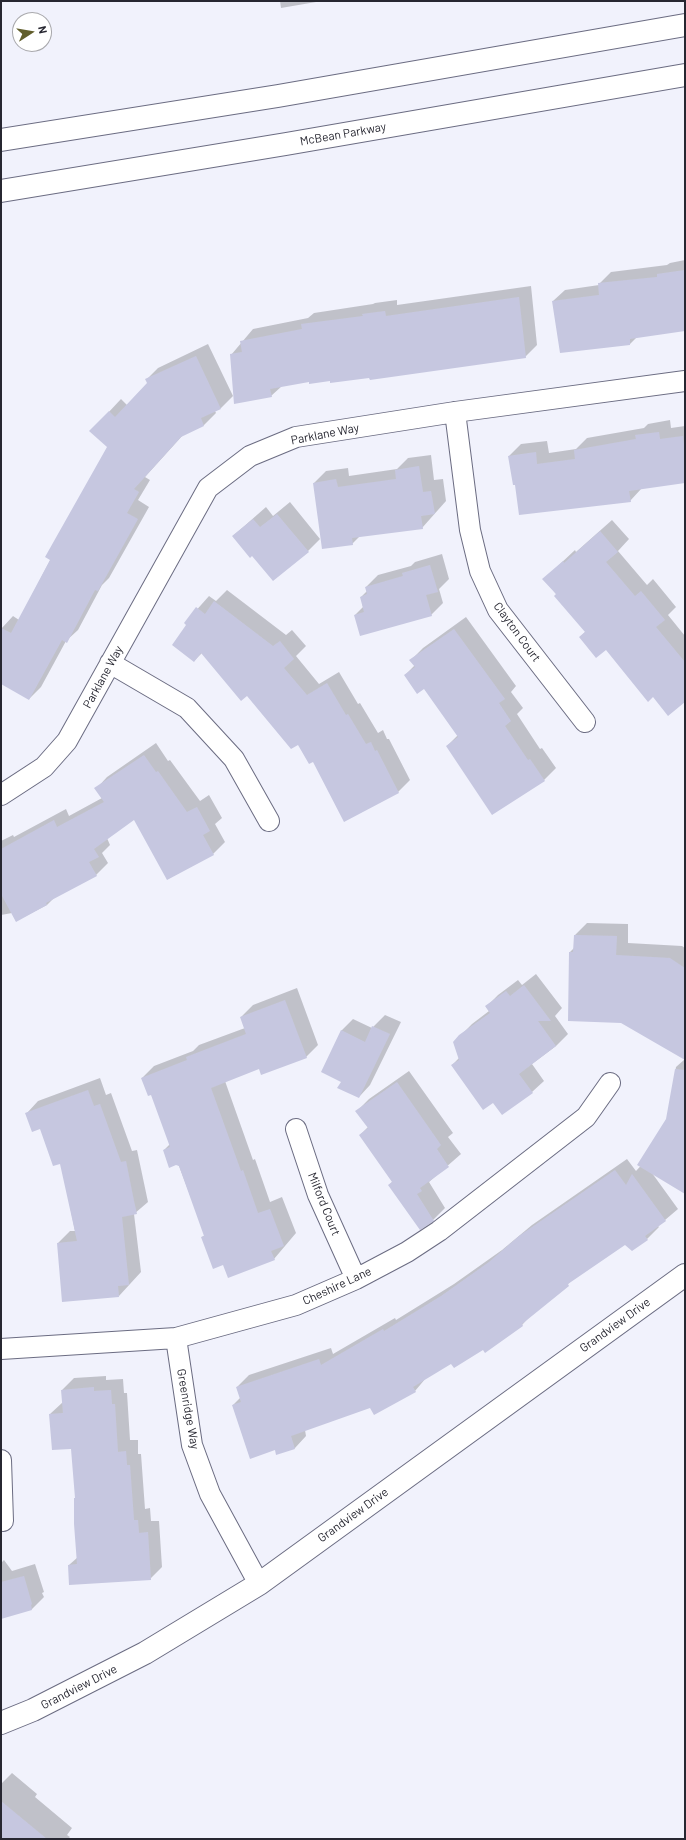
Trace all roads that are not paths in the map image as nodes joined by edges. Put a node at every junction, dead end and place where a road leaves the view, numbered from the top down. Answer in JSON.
{"nodes":[{"id":1,"x":685,"y":25,"type":"edge"},
{"id":2,"x":685,"y":75,"type":"edge"},
{"id":3,"x":1,"y":140,"type":"edge"},
{"id":4,"x":1,"y":191,"type":"edge"},
{"id":5,"x":685,"y":381,"type":"edge"},
{"id":6,"x":455,"y":412,"type":"junction"},
{"id":7,"x":110,"y":664,"type":"junction"},
{"id":8,"x":585,"y":722,"type":"dead end"},
{"id":9,"x":1,"y":795,"type":"edge"},
{"id":10,"x":269,"y":821,"type":"dead end"},
{"id":11,"x":610,"y":1083,"type":"dead end"},
{"id":12,"x":296,"y":1129,"type":"dead end"},
{"id":13,"x":685,"y":1275,"type":"edge"},
{"id":14,"x":356,"y":1279,"type":"junction"},
{"id":15,"x":176,"y":1338,"type":"junction"},
{"id":16,"x":1,"y":1349,"type":"edge"},
{"id":17,"x":1,"y":1460,"type":"edge"},
{"id":18,"x":3,"y":1521,"type":"dead end"},
{"id":19,"x":260,"y":1584,"type":"junction"},
{"id":20,"x":1,"y":1723,"type":"edge"}],
"edges":[{"from":1,"to":3,"type":"main road"},
{"from":2,"to":4,"type":"main road","name":"McBean Parkway"},
{"from":5,"to":6,"type":"street","name":"Parklane Way"},
{"from":6,"to":7,"type":"street","name":"Parklane Way"},
{"from":6,"to":8,"type":"street","name":"Clayton Court"},
{"from":7,"to":9,"type":"street","name":"Parklane Way"},
{"from":7,"to":10,"type":"street"},
{"from":11,"to":14,"type":"street","name":"Cheshire Lane"},
{"from":12,"to":14,"type":"street","name":"Milford Court"},
{"from":13,"to":19,"type":"main road","name":"Grandview Drive"},
{"from":14,"to":15,"type":"street","name":"Cheshire Lane"},
{"from":15,"to":16,"type":"street","name":"Cheshire Lane"},
{"from":15,"to":19,"type":"street","name":"Greenridge Way"},
{"from":17,"to":18,"type":"street"},
{"from":19,"to":20,"type":"main road","name":"Grandview Drive"}]}
